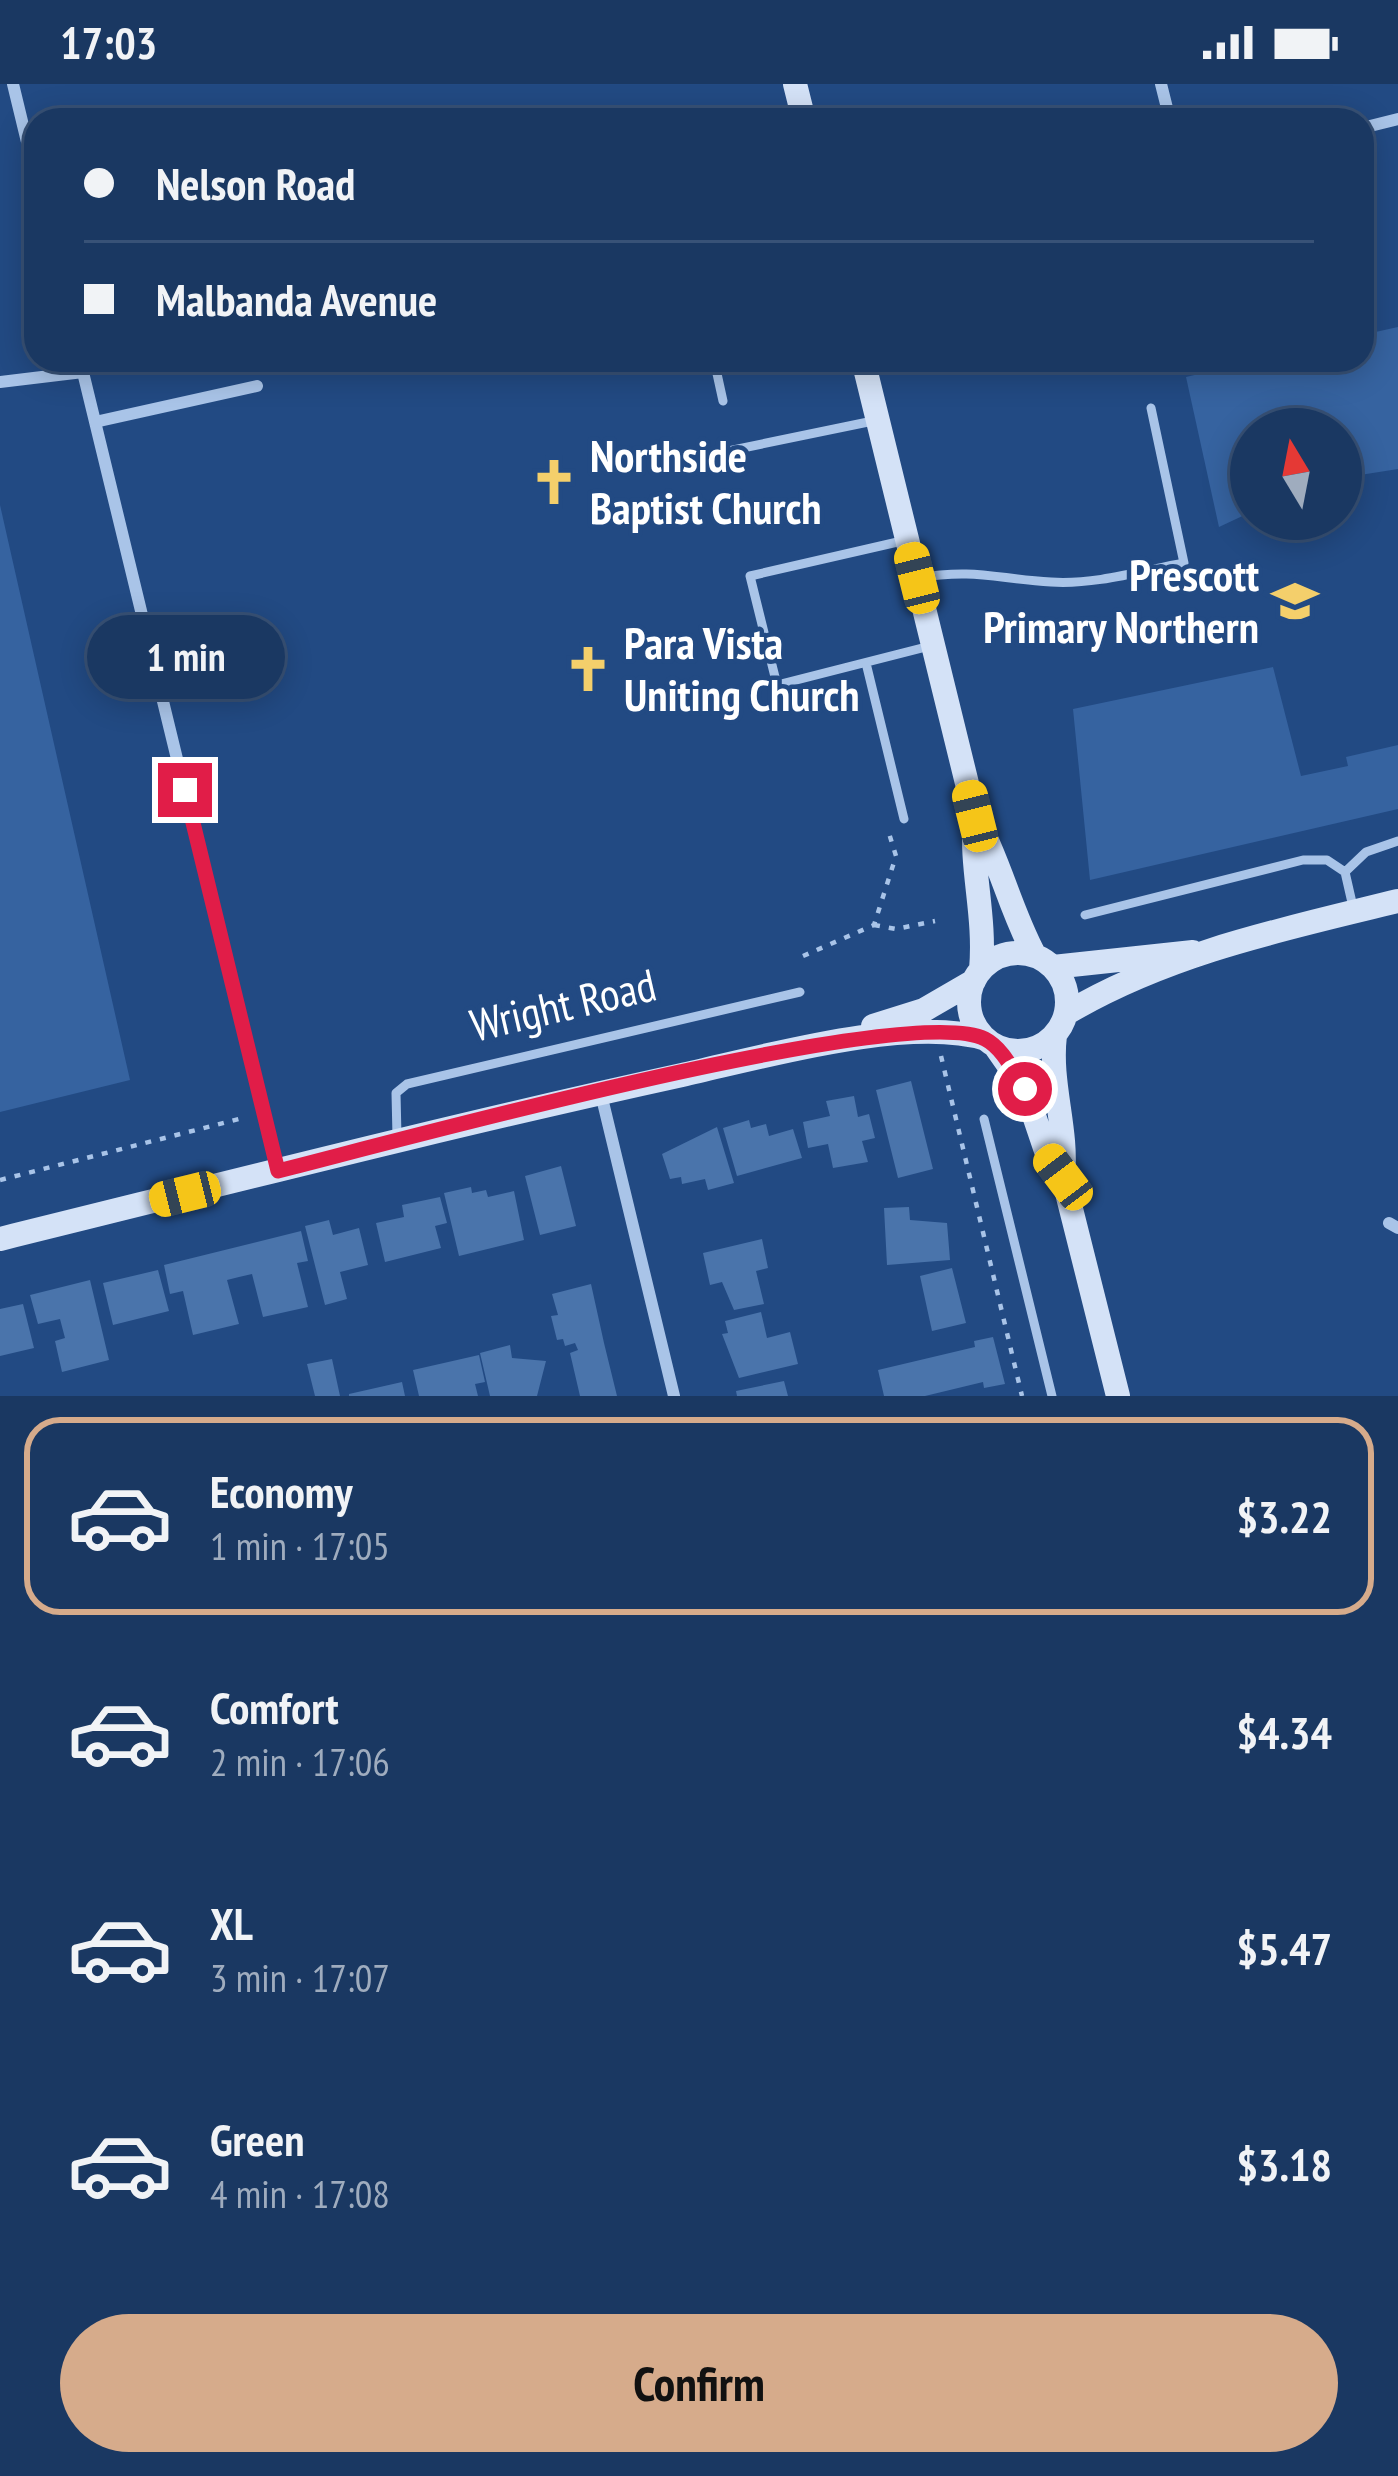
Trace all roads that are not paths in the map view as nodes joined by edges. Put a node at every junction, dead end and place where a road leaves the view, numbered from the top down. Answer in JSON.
{"nodes":[{"id":1,"x":13,"y":84,"type":"edge"},
{"id":2,"x":24,"y":129,"type":"edge"},
{"id":3,"x":51,"y":372,"type":"edge"},
{"id":4,"x":83,"y":372,"type":"edge"},
{"id":5,"x":717,"y":372,"type":"edge"},
{"id":6,"x":866,"y":372,"type":"edge"},
{"id":7,"x":0,"y":382,"type":"edge"},
{"id":8,"x":257,"y":386,"type":"dead end"},
{"id":9,"x":723,"y":401,"type":"dead end"},
{"id":10,"x":1151,"y":408,"type":"dead end"},
{"id":11,"x":878,"y":419,"type":"junction"},
{"id":12,"x":95,"y":422,"type":"junction"},
{"id":13,"x":698,"y":457,"type":"dead end"},
{"id":14,"x":908,"y":540,"type":"junction"},
{"id":15,"x":917,"y":578,"type":"junction"},
{"id":16,"x":933,"y":646,"type":"junction"},
{"id":17,"x":866,"y":663,"type":"junction"},
{"id":18,"x":975,"y":816,"type":"junction"},
{"id":19,"x":904,"y":819,"type":"dead end"},
{"id":20,"x":1398,"y":841,"type":"edge"},
{"id":21,"x":1345,"y":872,"type":"junction"},
{"id":22,"x":1398,"y":901,"type":"edge"},
{"id":23,"x":1354,"y":912,"type":"junction"},
{"id":24,"x":1084,"y":915,"type":"dead end"},
{"id":25,"x":1199,"y":952,"type":"junction"},
{"id":26,"x":1044,"y":961,"type":"junction"},
{"id":27,"x":977,"y":976,"type":"junction"},
{"id":28,"x":800,"y":992,"type":"dead end"},
{"id":29,"x":1061,"y":1024,"type":"junction"},
{"id":30,"x":850,"y":1038,"type":"junction"},
{"id":31,"x":991,"y":1042,"type":"junction"},
{"id":32,"x":600,"y":1093,"type":"junction"},
{"id":33,"x":983,"y":1119,"type":"dead end"},
{"id":34,"x":398,"y":1142,"type":"junction"},
{"id":35,"x":278,"y":1171,"type":"junction"},
{"id":36,"x":1063,"y":1177,"type":"junction"},
{"id":37,"x":0,"y":1239,"type":"edge"},
{"id":38,"x":674,"y":1396,"type":"edge"},
{"id":39,"x":1052,"y":1396,"type":"edge"},
{"id":40,"x":1118,"y":1396,"type":"edge"}],
"edges":[{"from":1,"to":2,"type":"street"},
{"from":3,"to":7,"type":"street"},
{"from":4,"to":12,"type":"street"},
{"from":5,"to":9,"type":"lane"},
{"from":6,"to":11,"type":"main road"},
{"from":8,"to":12,"type":"street"},
{"from":10,"to":15,"type":"lane"},
{"from":11,"to":13,"type":"lane"},
{"from":11,"to":14,"type":"main road"},
{"from":12,"to":35,"type":"street"},
{"from":14,"to":15,"type":"main road"},
{"from":14,"to":17,"type":"lane"},
{"from":15,"to":16,"type":"main road"},
{"from":16,"to":17,"type":"lane"},
{"from":16,"to":18,"type":"main road"},
{"from":17,"to":19,"type":"lane"},
{"from":18,"to":26,"type":"main road"},
{"from":18,"to":27,"type":"main road"},
{"from":20,"to":21,"type":"lane"},
{"from":21,"to":23,"type":"lane"},
{"from":21,"to":24,"type":"lane"},
{"from":22,"to":23,"type":"main road"},
{"from":23,"to":25,"type":"main road"},
{"from":25,"to":26,"type":"main road"},
{"from":25,"to":29,"type":"main road"},
{"from":26,"to":27,"type":"main road"},
{"from":26,"to":29,"type":"main road"},
{"from":27,"to":30,"type":"main road","name":"Wright Road"},
{"from":27,"to":31,"type":"main road"},
{"from":28,"to":34,"type":"lane","name":"Wright Road"},
{"from":29,"to":31,"type":"main road"},
{"from":29,"to":36,"type":"main road"},
{"from":30,"to":31,"type":"main road","name":"Wright Road"},
{"from":30,"to":32,"type":"main road","name":"Wright Road"},
{"from":31,"to":36,"type":"main road"},
{"from":32,"to":34,"type":"main road","name":"Wright Road"},
{"from":32,"to":38,"type":"street"},
{"from":33,"to":39,"type":"lane"},
{"from":34,"to":35,"type":"main road","name":"Wright Road"},
{"from":35,"to":37,"type":"main road","name":"Wright Road"},
{"from":36,"to":40,"type":"main road"}]}
